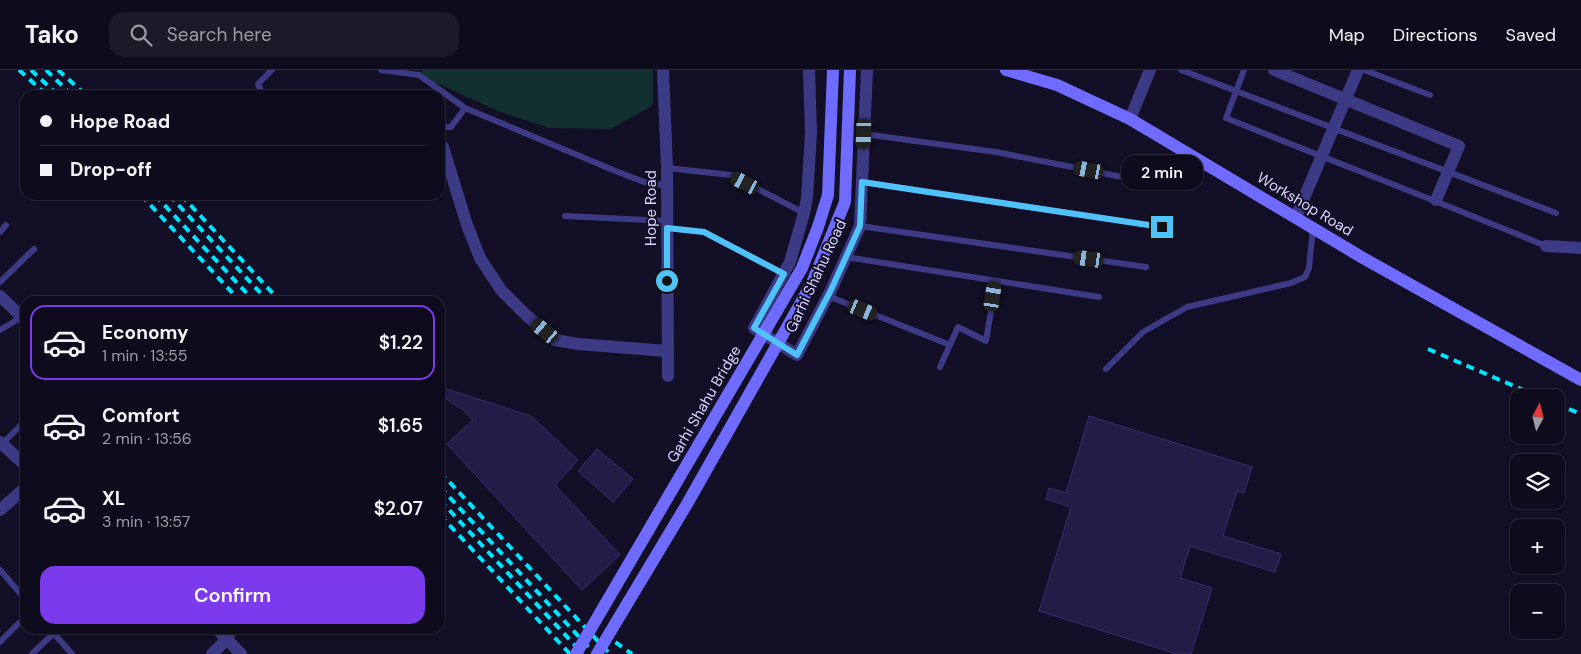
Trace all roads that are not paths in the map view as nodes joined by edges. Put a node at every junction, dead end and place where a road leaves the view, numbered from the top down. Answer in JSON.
{"nodes":[{"id":1,"x":272,"y":70,"type":"edge"},
{"id":2,"x":381,"y":70,"type":"edge"},
{"id":3,"x":663,"y":70,"type":"edge"},
{"id":4,"x":809,"y":70,"type":"edge"},
{"id":5,"x":833,"y":70,"type":"edge"},
{"id":6,"x":850,"y":70,"type":"edge"},
{"id":7,"x":867,"y":70,"type":"edge"},
{"id":8,"x":1006,"y":70,"type":"edge"},
{"id":9,"x":1150,"y":70,"type":"edge"},
{"id":10,"x":1181,"y":70,"type":"edge"},
{"id":11,"x":1244,"y":70,"type":"edge"},
{"id":12,"x":1274,"y":70,"type":"edge"},
{"id":13,"x":1358,"y":70,"type":"edge"},
{"id":14,"x":1364,"y":70,"type":"edge"},
{"id":15,"x":261,"y":90,"type":"edge"},
{"id":16,"x":440,"y":90,"type":"edge"},
{"id":17,"x":1236,"y":91,"type":"junction"},
{"id":18,"x":445,"y":94,"type":"edge"},
{"id":19,"x":1430,"y":95,"type":"dead end"},
{"id":20,"x":1346,"y":100,"type":"junction"},
{"id":21,"x":465,"y":108,"type":"junction"},
{"id":22,"x":1130,"y":119,"type":"junction"},
{"id":23,"x":445,"y":127,"type":"edge"},
{"id":24,"x":1333,"y":128,"type":"junction"},
{"id":25,"x":864,"y":134,"type":"junction"},
{"id":26,"x":445,"y":154,"type":"edge"},
{"id":27,"x":1321,"y":157,"type":"junction"},
{"id":28,"x":667,"y":168,"type":"junction"},
{"id":29,"x":1448,"y":172,"type":"junction"},
{"id":30,"x":862,"y":182,"type":"junction"},
{"id":31,"x":1164,"y":185,"type":"dead end"},
{"id":32,"x":667,"y":186,"type":"junction"},
{"id":33,"x":1436,"y":200,"type":"junction"},
{"id":34,"x":804,"y":213,"type":"junction"},
{"id":35,"x":1556,"y":213,"type":"dead end"},
{"id":36,"x":565,"y":216,"type":"dead end"},
{"id":37,"x":1296,"y":217,"type":"junction"},
{"id":38,"x":667,"y":224,"type":"junction"},
{"id":39,"x":6,"y":225,"type":"dead end"},
{"id":40,"x":860,"y":226,"type":"junction"},
{"id":41,"x":1162,"y":227,"type":"dead end"},
{"id":42,"x":1313,"y":228,"type":"junction"},
{"id":43,"x":0,"y":232,"type":"edge"},
{"id":44,"x":1546,"y":246,"type":"joint"},
{"id":45,"x":1581,"y":248,"type":"edge"},
{"id":46,"x":34,"y":249,"type":"dead end"},
{"id":47,"x":846,"y":257,"type":"junction"},
{"id":48,"x":1146,"y":267,"type":"dead end"},
{"id":49,"x":784,"y":274,"type":"junction"},
{"id":50,"x":996,"y":281,"type":"junction"},
{"id":51,"x":0,"y":282,"type":"edge"},
{"id":52,"x":828,"y":296,"type":"junction"},
{"id":53,"x":0,"y":297,"type":"edge"},
{"id":54,"x":1099,"y":297,"type":"dead end"},
{"id":55,"x":20,"y":315,"type":"edge"},
{"id":56,"x":20,"y":320,"type":"edge"},
{"id":57,"x":0,"y":330,"type":"edge"},
{"id":58,"x":950,"y":345,"type":"junction"},
{"id":59,"x":668,"y":351,"type":"junction"},
{"id":60,"x":940,"y":367,"type":"dead end"},
{"id":61,"x":1106,"y":369,"type":"dead end"},
{"id":62,"x":668,"y":376,"type":"dead end"},
{"id":63,"x":1580,"y":377,"type":"edge"},
{"id":64,"x":20,"y":426,"type":"edge"},
{"id":65,"x":4,"y":441,"type":"edge"},
{"id":66,"x":20,"y":459,"type":"edge"},
{"id":67,"x":20,"y":492,"type":"edge"},
{"id":68,"x":0,"y":510,"type":"edge"},
{"id":69,"x":0,"y":570,"type":"edge"},
{"id":70,"x":20,"y":593,"type":"edge"},
{"id":71,"x":20,"y":622,"type":"edge"},
{"id":72,"x":49,"y":634,"type":"edge"},
{"id":73,"x":55,"y":634,"type":"edge"},
{"id":74,"x":221,"y":634,"type":"edge"},
{"id":75,"x":234,"y":634,"type":"edge"},
{"id":76,"x":227,"y":640,"type":"junction"},
{"id":77,"x":0,"y":642,"type":"edge"},
{"id":78,"x":32,"y":654,"type":"edge"},
{"id":79,"x":72,"y":654,"type":"edge"},
{"id":80,"x":212,"y":654,"type":"edge"},
{"id":81,"x":241,"y":654,"type":"edge"},
{"id":82,"x":576,"y":654,"type":"edge"},
{"id":83,"x":597,"y":654,"type":"edge"}],
"edges":[{"from":1,"to":15,"type":"lane"},
{"from":2,"to":16,"type":"lane"},
{"from":3,"to":28,"type":"street","name":"Hope Road"},
{"from":4,"to":34,"type":"street","name":"Garhi Shahu Road"},
{"from":5,"to":82,"type":"main road","name":"Garhi Shahu Bridge","bridge":true},
{"from":6,"to":83,"type":"main road","bridge":true},
{"from":7,"to":25,"type":"street","name":"Garhi Shahu Road"},
{"from":8,"to":22,"type":"main road","name":"Workshop Road"},
{"from":9,"to":22,"type":"street"},
{"from":10,"to":17,"type":"lane"},
{"from":11,"to":17,"type":"lane"},
{"from":12,"to":20,"type":"street"},
{"from":13,"to":20,"type":"street"},
{"from":14,"to":19,"type":"lane"},
{"from":17,"to":24,"type":"lane"},
{"from":17,"to":27,"type":"lane"},
{"from":18,"to":21,"type":"lane"},
{"from":20,"to":24,"type":"street"},
{"from":20,"to":29,"type":"street"},
{"from":21,"to":23,"type":"lane"},
{"from":21,"to":32,"type":"lane"},
{"from":22,"to":37,"type":"main road","name":"Workshop Road"},
{"from":24,"to":27,"type":"street"},
{"from":24,"to":29,"type":"lane"},
{"from":25,"to":30,"type":"street","name":"Garhi Shahu Road"},
{"from":25,"to":31,"type":"lane"},
{"from":26,"to":59,"type":"street"},
{"from":27,"to":33,"type":"lane"},
{"from":27,"to":37,"type":"street"},
{"from":28,"to":32,"type":"street","name":"Hope Road"},
{"from":28,"to":34,"type":"lane"},
{"from":29,"to":33,"type":"street"},
{"from":29,"to":35,"type":"lane"},
{"from":30,"to":40,"type":"street","name":"Garhi Shahu Road"},
{"from":30,"to":41,"type":"lane"},
{"from":32,"to":38,"type":"street","name":"Hope Road"},
{"from":33,"to":44,"type":"lane"},
{"from":34,"to":49,"type":"street","name":"Garhi Shahu Road"},
{"from":36,"to":38,"type":"lane"},
{"from":37,"to":42,"type":"main road","name":"Workshop Road"},
{"from":38,"to":49,"type":"lane"},
{"from":38,"to":59,"type":"street","name":"Hope Road"},
{"from":39,"to":43,"type":"lane"},
{"from":40,"to":47,"type":"street","name":"Garhi Shahu Road"},
{"from":40,"to":48,"type":"lane"},
{"from":42,"to":61,"type":"lane"},
{"from":42,"to":63,"type":"main road","name":"Workshop Road"},
{"from":44,"to":45,"type":"street"},
{"from":46,"to":51,"type":"lane"},
{"from":47,"to":50,"type":"lane"},
{"from":47,"to":52,"type":"street","name":"Garhi Shahu Road"},
{"from":49,"to":52,"type":"street","name":"Garhi Shahu Road"},
{"from":50,"to":54,"type":"lane"},
{"from":50,"to":58,"type":"lane"},
{"from":52,"to":58,"type":"lane"},
{"from":53,"to":55,"type":"street"},
{"from":56,"to":57,"type":"lane"},
{"from":58,"to":60,"type":"lane"},
{"from":59,"to":62,"type":"street","name":"Hope Road"},
{"from":64,"to":65,"type":"lane"},
{"from":65,"to":66,"type":"street"},
{"from":67,"to":68,"type":"street"},
{"from":69,"to":70,"type":"lane"},
{"from":71,"to":77,"type":"lane"},
{"from":72,"to":78,"type":"lane"},
{"from":73,"to":79,"type":"lane"},
{"from":74,"to":76,"type":"street"},
{"from":75,"to":76,"type":"lane"},
{"from":76,"to":80,"type":"street"},
{"from":76,"to":81,"type":"street"}]}
